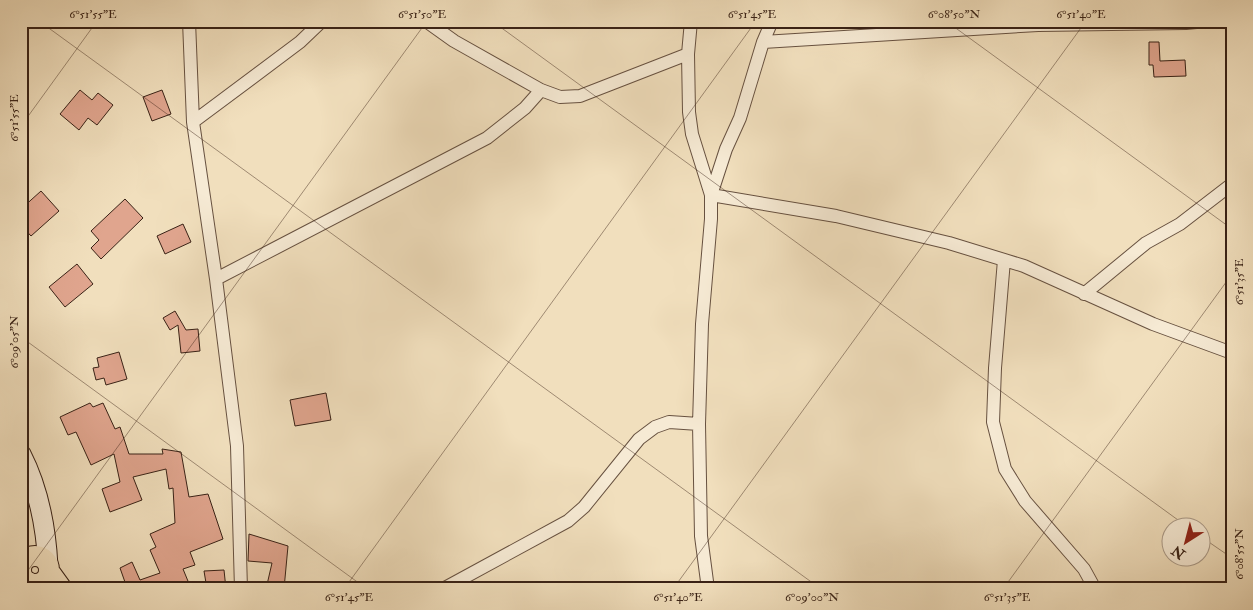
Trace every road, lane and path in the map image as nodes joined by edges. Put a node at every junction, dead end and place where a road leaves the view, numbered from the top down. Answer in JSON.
{"nodes":[{"id":1,"x":189,"y":21,"type":"edge"},
{"id":2,"x":322,"y":21,"type":"edge"},
{"id":3,"x":426,"y":21,"type":"edge"},
{"id":4,"x":690,"y":21,"type":"edge"},
{"id":5,"x":772,"y":21,"type":"edge"},
{"id":6,"x":1207,"y":21,"type":"edge"},
{"id":7,"x":1039,"y":23,"type":"edge"},
{"id":8,"x":763,"y":42,"type":"junction"},
{"id":9,"x":688,"y":54,"type":"junction"},
{"id":10,"x":541,"y":90,"type":"junction"},
{"id":11,"x":193,"y":122,"type":"junction"},
{"id":12,"x":1232,"y":184,"type":"edge"},
{"id":13,"x":712,"y":195,"type":"junction"},
{"id":14,"x":1004,"y":260,"type":"junction"},
{"id":15,"x":216,"y":279,"type":"junction"},
{"id":16,"x":1084,"y":294,"type":"junction"},
{"id":17,"x":1232,"y":352,"type":"edge"},
{"id":18,"x":699,"y":424,"type":"junction"},
{"id":19,"x":21,"y":454,"type":"edge"},
{"id":20,"x":32,"y":571,"type":"edge"},
{"id":21,"x":62,"y":589,"type":"edge"},
{"id":22,"x":241,"y":589,"type":"edge"},
{"id":23,"x":444,"y":589,"type":"edge"},
{"id":24,"x":708,"y":589,"type":"edge"},
{"id":25,"x":1095,"y":589,"type":"edge"}],
"edges":[{"from":1,"to":11,"type":"street"},
{"from":2,"to":11,"type":"street"},
{"from":3,"to":10,"type":"street"},
{"from":4,"to":9,"type":"street"},
{"from":5,"to":8,"type":"street"},
{"from":6,"to":7,"type":"street"},
{"from":7,"to":8,"type":"street"},
{"from":8,"to":13,"type":"street"},
{"from":9,"to":10,"type":"street"},
{"from":9,"to":13,"type":"street"},
{"from":10,"to":15,"type":"street"},
{"from":11,"to":15,"type":"street"},
{"from":12,"to":16,"type":"street"},
{"from":13,"to":14,"type":"street"},
{"from":13,"to":18,"type":"street"},
{"from":14,"to":16,"type":"street"},
{"from":14,"to":25,"type":"street"},
{"from":15,"to":22,"type":"street"},
{"from":16,"to":17,"type":"street"},
{"from":18,"to":23,"type":"street"},
{"from":18,"to":24,"type":"street"},
{"from":19,"to":20,"type":"main road"},
{"from":20,"to":21,"type":"main road"}]}
